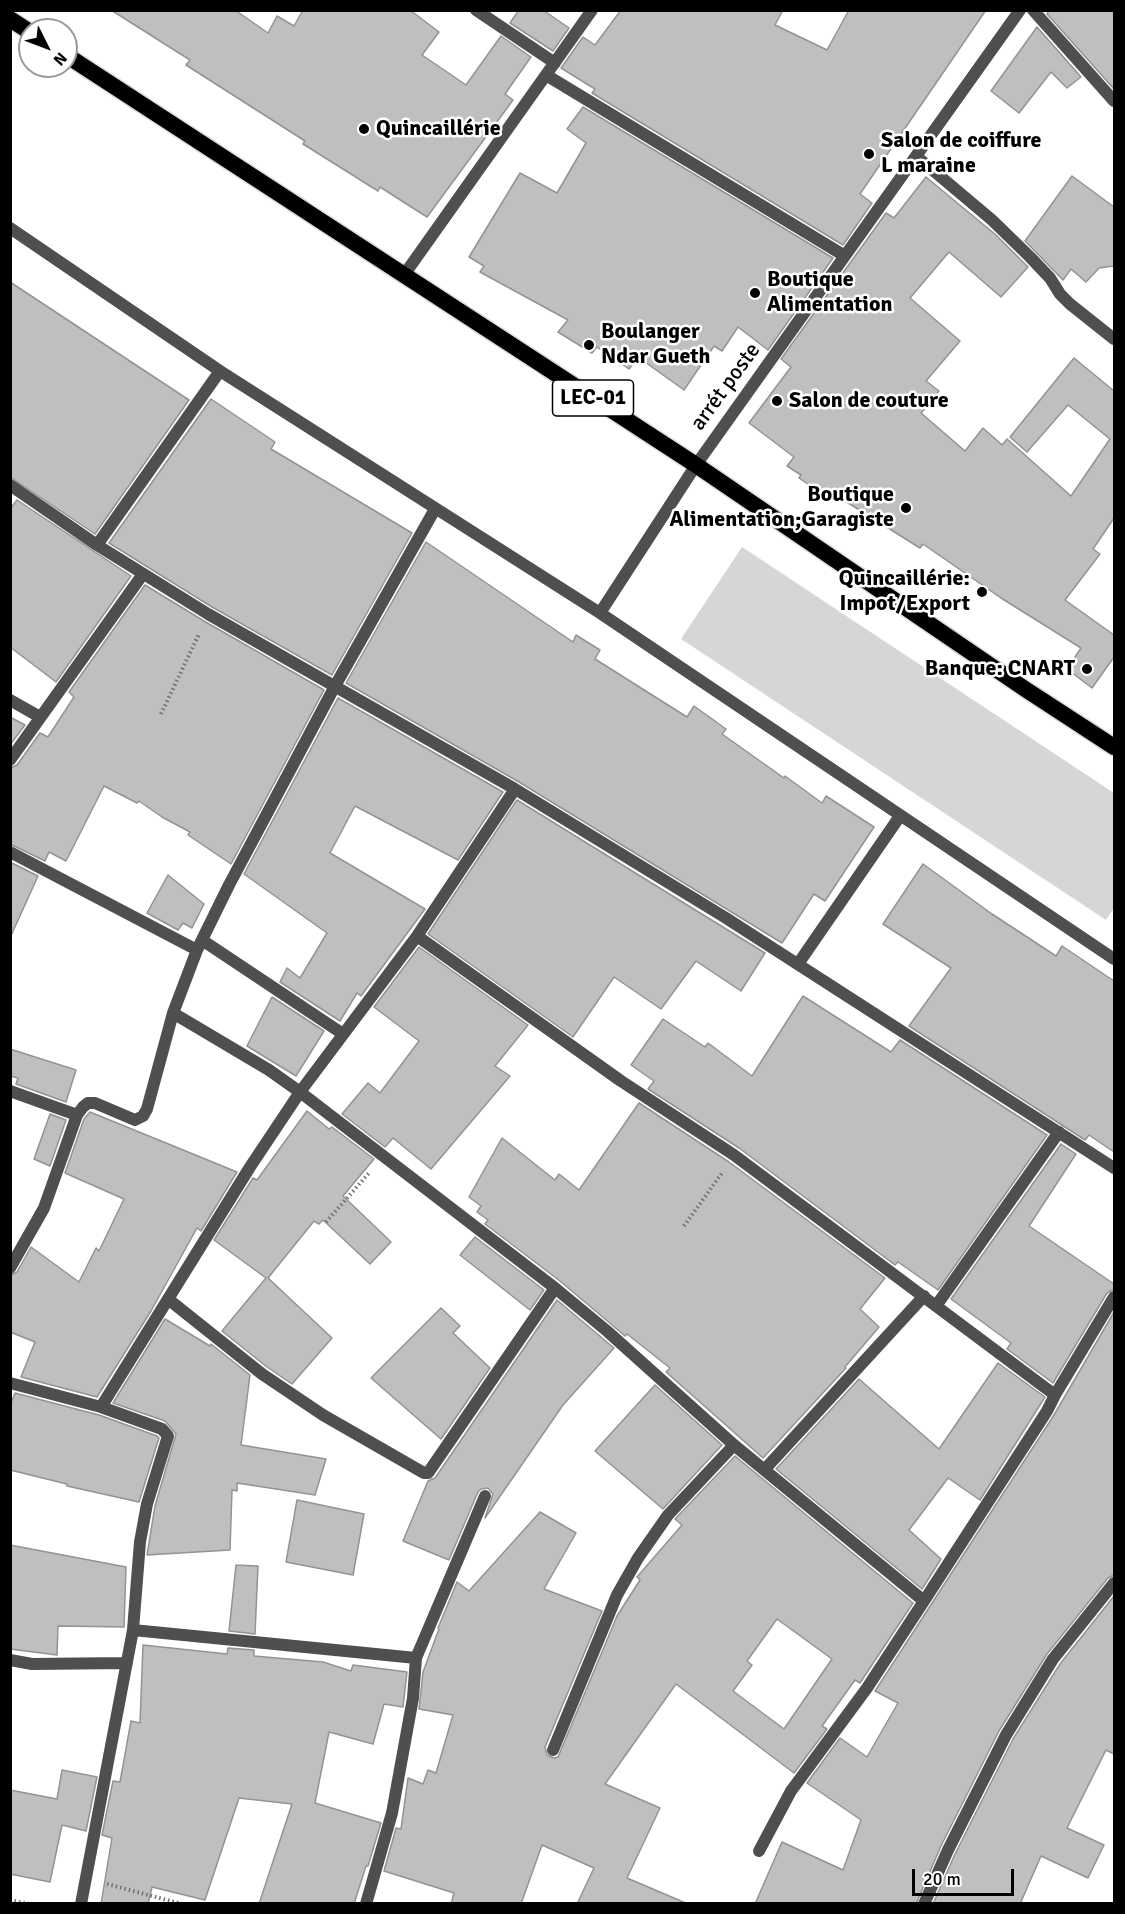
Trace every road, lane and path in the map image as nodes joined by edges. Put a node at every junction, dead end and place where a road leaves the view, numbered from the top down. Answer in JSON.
{"nodes":[{"id":1,"x":476,"y":10,"type":"edge"},
{"id":2,"x":592,"y":10,"type":"edge"},
{"id":3,"x":1020,"y":10,"type":"edge"},
{"id":4,"x":1033,"y":10,"type":"edge"},
{"id":5,"x":555,"y":63,"type":"junction"},
{"id":6,"x":78,"y":64,"type":"edge"},
{"id":7,"x":546,"y":75,"type":"junction"},
{"id":8,"x":1114,"y":101,"type":"edge"},
{"id":9,"x":916,"y":156,"type":"junction"},
{"id":10,"x":10,"y":228,"type":"edge"},
{"id":11,"x":846,"y":256,"type":"junction"},
{"id":12,"x":404,"y":275,"type":"junction"},
{"id":13,"x":1114,"y":339,"type":"edge"},
{"id":14,"x":220,"y":371,"type":"junction"},
{"id":15,"x":696,"y":465,"type":"junction"},
{"id":16,"x":10,"y":485,"type":"edge"},
{"id":17,"x":435,"y":509,"type":"junction"},
{"id":18,"x":97,"y":545,"type":"junction"},
{"id":19,"x":142,"y":574,"type":"junction"},
{"id":20,"x":600,"y":613,"type":"junction"},
{"id":21,"x":208,"y":614,"type":"junction"},
{"id":22,"x":335,"y":686,"type":"junction"},
{"id":23,"x":10,"y":700,"type":"edge"},
{"id":24,"x":161,"y":714,"type":"dead end"},
{"id":25,"x":40,"y":717,"type":"junction"},
{"id":26,"x":1114,"y":747,"type":"edge"},
{"id":27,"x":10,"y":760,"type":"edge"},
{"id":28,"x":515,"y":789,"type":"junction"},
{"id":29,"x":900,"y":816,"type":"junction"},
{"id":30,"x":10,"y":852,"type":"edge"},
{"id":31,"x":417,"y":936,"type":"junction"},
{"id":32,"x":199,"y":945,"type":"junction"},
{"id":33,"x":1114,"y":959,"type":"edge"},
{"id":34,"x":798,"y":964,"type":"junction"},
{"id":35,"x":173,"y":1013,"type":"junction"},
{"id":36,"x":344,"y":1034,"type":"junction"},
{"id":37,"x":10,"y":1091,"type":"edge"},
{"id":38,"x":300,"y":1092,"type":"junction"},
{"id":39,"x":77,"y":1115,"type":"junction"},
{"id":40,"x":1059,"y":1132,"type":"junction"},
{"id":41,"x":734,"y":1155,"type":"junction"},
{"id":42,"x":384,"y":1156,"type":"junction"},
{"id":43,"x":1114,"y":1168,"type":"edge"},
{"id":44,"x":326,"y":1222,"type":"dead end"},
{"id":45,"x":684,"y":1226,"type":"dead end"},
{"id":46,"x":10,"y":1268,"type":"edge"},
{"id":47,"x":555,"y":1288,"type":"junction"},
{"id":48,"x":924,"y":1296,"type":"junction"},
{"id":49,"x":1114,"y":1298,"type":"edge"},
{"id":50,"x":168,"y":1299,"type":"junction"},
{"id":51,"x":936,"y":1306,"type":"junction"},
{"id":52,"x":10,"y":1383,"type":"edge"},
{"id":53,"x":1054,"y":1395,"type":"junction"},
{"id":54,"x":102,"y":1407,"type":"junction"},
{"id":55,"x":734,"y":1445,"type":"junction"},
{"id":56,"x":765,"y":1469,"type":"junction"},
{"id":57,"x":485,"y":1496,"type":"dead end"},
{"id":58,"x":1114,"y":1583,"type":"edge"},
{"id":59,"x":924,"y":1601,"type":"junction"},
{"id":60,"x":133,"y":1629,"type":"junction"},
{"id":61,"x":416,"y":1658,"type":"junction"},
{"id":62,"x":10,"y":1660,"type":"edge"},
{"id":63,"x":127,"y":1663,"type":"junction"},
{"id":64,"x":553,"y":1750,"type":"dead end"},
{"id":65,"x":759,"y":1851,"type":"dead end"},
{"id":66,"x":86,"y":1879,"type":"junction"},
{"id":67,"x":10,"y":1900,"type":"edge"},
{"id":68,"x":29,"y":1904,"type":"edge"},
{"id":69,"x":81,"y":1904,"type":"edge"},
{"id":70,"x":182,"y":1904,"type":"edge"},
{"id":71,"x":366,"y":1904,"type":"edge"},
{"id":72,"x":924,"y":1904,"type":"edge"}],
"edges":[{"from":1,"to":5,"type":"street"},
{"from":2,"to":5,"type":"street"},
{"from":3,"to":9,"type":"street","name":"arrét poste"},
{"from":4,"to":8,"type":"street"},
{"from":5,"to":7,"type":"street"},
{"from":6,"to":12,"type":"highway","number":"LEC-01"},
{"from":7,"to":11,"type":"street"},
{"from":7,"to":12,"type":"street"},
{"from":9,"to":11,"type":"street","name":"arrét poste"},
{"from":9,"to":13,"type":"street"},
{"from":10,"to":14,"type":"street"},
{"from":11,"to":15,"type":"street","name":"arrét poste"},
{"from":12,"to":15,"type":"highway","number":"LEC-01"},
{"from":14,"to":17,"type":"street"},
{"from":14,"to":18,"type":"street"},
{"from":15,"to":20,"type":"street","name":"arrét poste"},
{"from":15,"to":26,"type":"highway","number":"LEC-01"},
{"from":16,"to":18,"type":"street"},
{"from":17,"to":20,"type":"street"},
{"from":17,"to":22,"type":"street"},
{"from":18,"to":19,"type":"street"},
{"from":19,"to":21,"type":"street"},
{"from":19,"to":25,"type":"street"},
{"from":20,"to":29,"type":"street"},
{"from":21,"to":22,"type":"street"},
{"from":21,"to":24,"type":"path"},
{"from":22,"to":28,"type":"street"},
{"from":22,"to":32,"type":"street"},
{"from":23,"to":25,"type":"street"},
{"from":25,"to":27,"type":"street"},
{"from":28,"to":31,"type":"street"},
{"from":28,"to":34,"type":"street"},
{"from":29,"to":33,"type":"street"},
{"from":29,"to":34,"type":"street"},
{"from":30,"to":32,"type":"street"},
{"from":31,"to":36,"type":"street"},
{"from":31,"to":41,"type":"street"},
{"from":32,"to":35,"type":"street"},
{"from":32,"to":36,"type":"street"},
{"from":34,"to":40,"type":"street"},
{"from":35,"to":38,"type":"street"},
{"from":35,"to":39,"type":"street"},
{"from":36,"to":38,"type":"street"},
{"from":37,"to":39,"type":"street"},
{"from":38,"to":42,"type":"street"},
{"from":38,"to":50,"type":"street"},
{"from":39,"to":46,"type":"street"},
{"from":40,"to":43,"type":"street"},
{"from":40,"to":51,"type":"street"},
{"from":41,"to":45,"type":"path"},
{"from":41,"to":48,"type":"street"},
{"from":42,"to":44,"type":"path"},
{"from":42,"to":47,"type":"street"},
{"from":47,"to":50,"type":"street"},
{"from":47,"to":55,"type":"street"},
{"from":48,"to":51,"type":"street"},
{"from":48,"to":56,"type":"street"},
{"from":49,"to":53,"type":"street"},
{"from":50,"to":54,"type":"street"},
{"from":51,"to":53,"type":"street"},
{"from":52,"to":54,"type":"street"},
{"from":53,"to":59,"type":"street"},
{"from":54,"to":60,"type":"street"},
{"from":55,"to":56,"type":"street"},
{"from":55,"to":64,"type":"street"},
{"from":56,"to":59,"type":"street"},
{"from":57,"to":61,"type":"street"},
{"from":58,"to":72,"type":"street"},
{"from":59,"to":65,"type":"street"},
{"from":60,"to":61,"type":"street"},
{"from":60,"to":63,"type":"street"},
{"from":61,"to":71,"type":"street"},
{"from":62,"to":63,"type":"street"},
{"from":63,"to":66,"type":"street"},
{"from":66,"to":69,"type":"street"},
{"from":66,"to":70,"type":"path"},
{"from":67,"to":68,"type":"path"}]}
